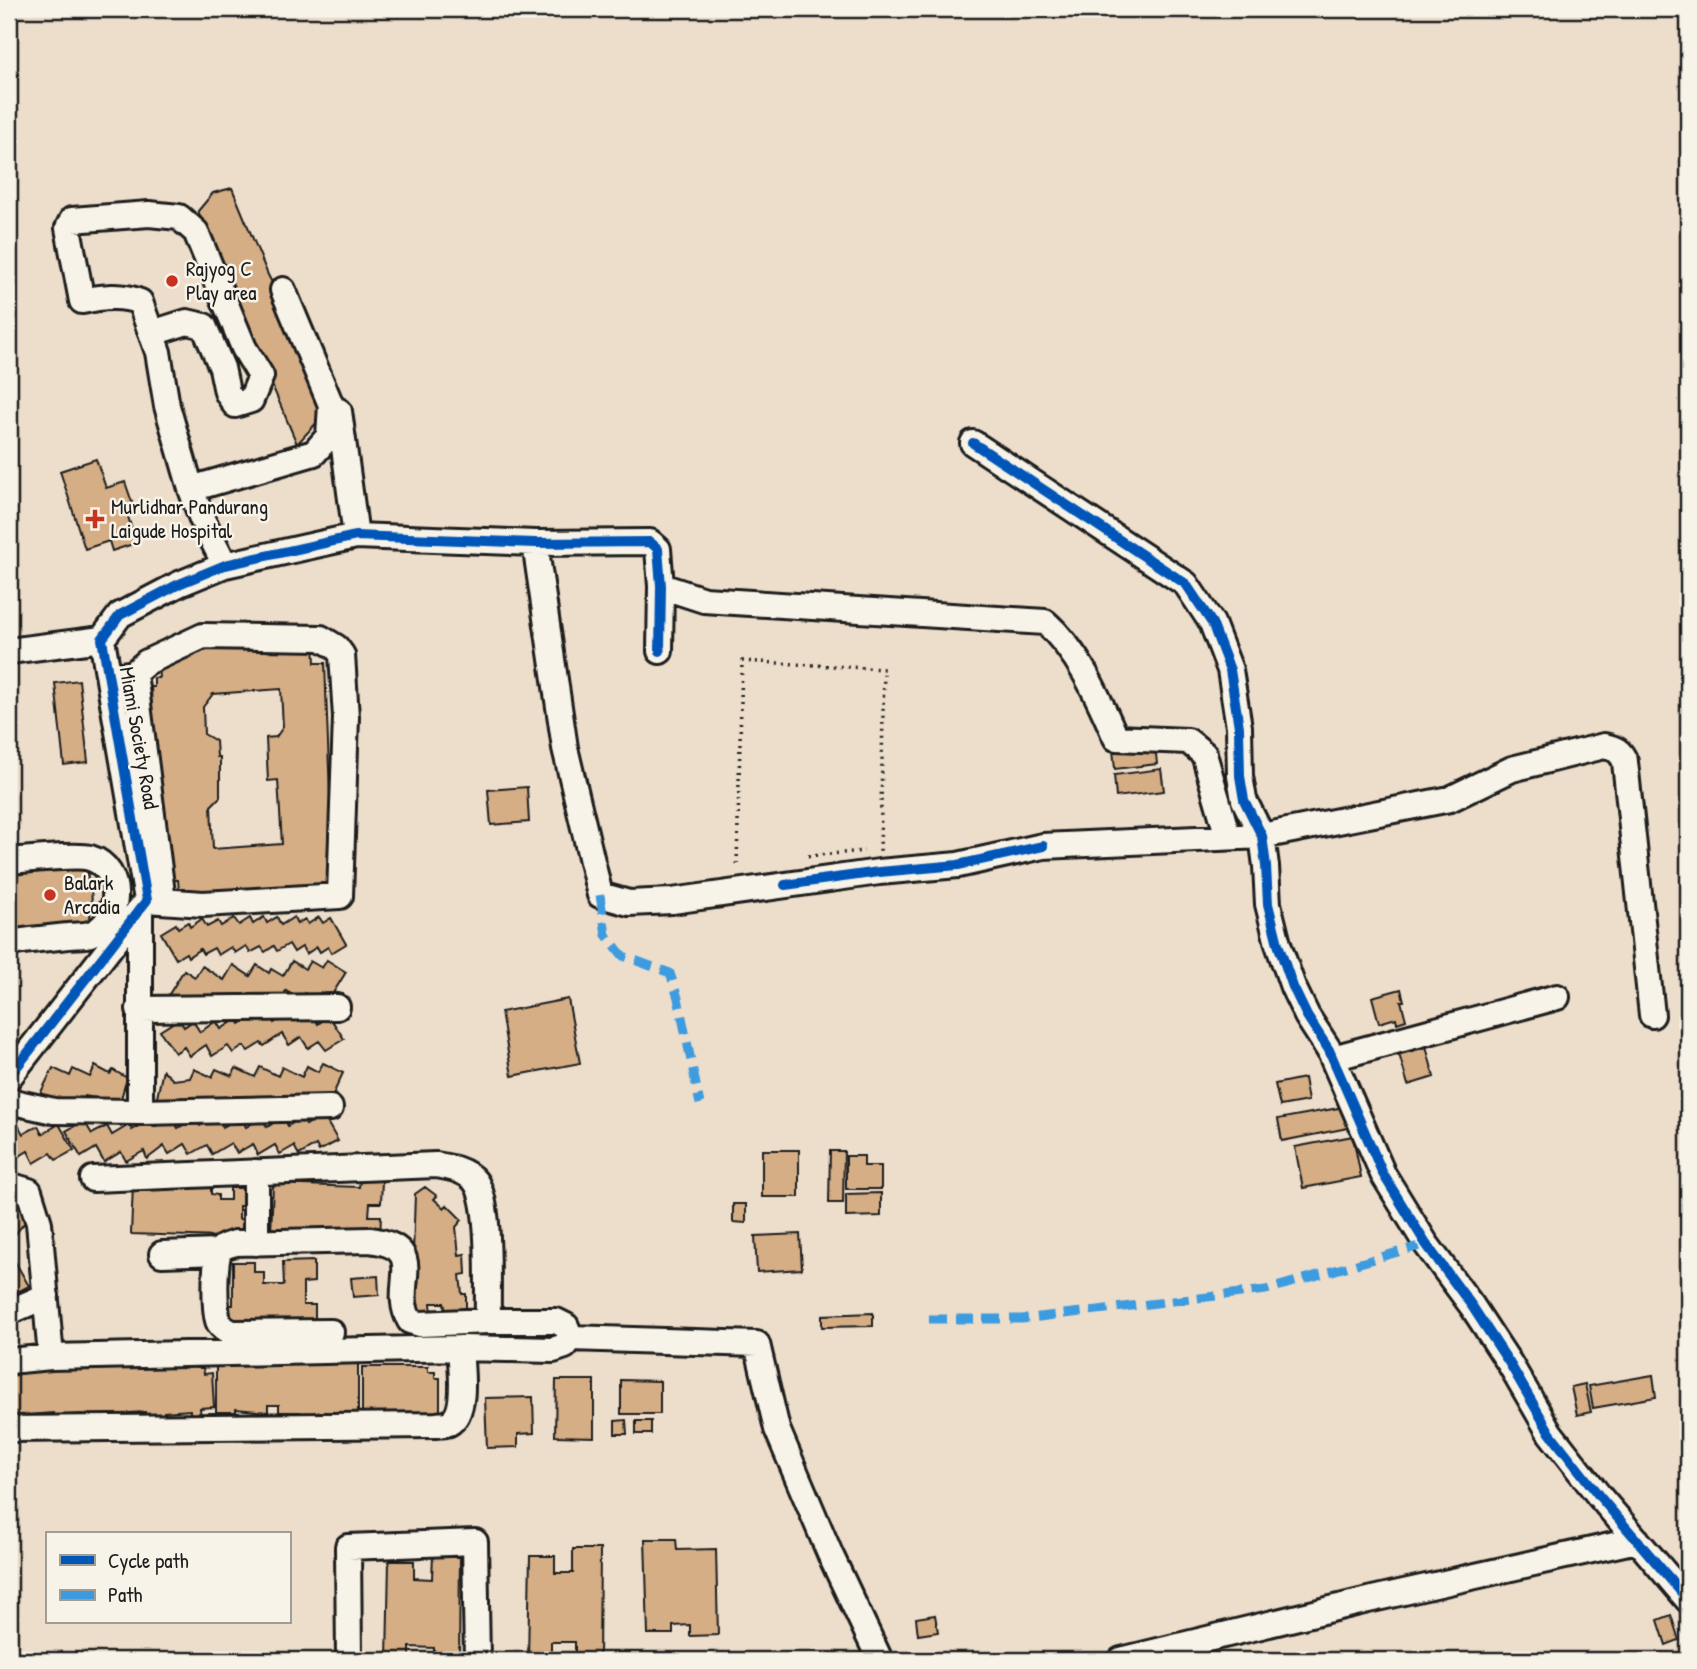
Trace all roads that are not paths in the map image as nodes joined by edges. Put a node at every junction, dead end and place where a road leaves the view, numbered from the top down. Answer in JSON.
{"nodes":[{"id":1,"x":283,"y":290,"type":"dead end"},
{"id":2,"x":152,"y":333,"type":"junction"},
{"id":3,"x":336,"y":389,"type":"dead end"},
{"id":4,"x":973,"y":443,"type":"dead end"},
{"id":5,"x":191,"y":489,"type":"junction"},
{"id":6,"x":356,"y":536,"type":"junction"},
{"id":7,"x":535,"y":543,"type":"junction"},
{"id":8,"x":225,"y":565,"type":"junction"},
{"id":9,"x":661,"y":586,"type":"junction"},
{"id":10,"x":103,"y":639,"type":"junction"},
{"id":11,"x":9,"y":651,"type":"edge"},
{"id":12,"x":660,"y":651,"type":"dead end"},
{"id":13,"x":134,"y":673,"type":"junction"},
{"id":14,"x":109,"y":677,"type":"junction"},
{"id":15,"x":139,"y":797,"type":"junction"},
{"id":16,"x":1262,"y":836,"type":"junction"},
{"id":17,"x":1228,"y":837,"type":"junction"},
{"id":18,"x":9,"y":861,"type":"edge"},
{"id":19,"x":150,"y":903,"type":"junction"},
{"id":20,"x":9,"y":943,"type":"edge"},
{"id":21,"x":1557,"y":997,"type":"dead end"},
{"id":22,"x":337,"y":1007,"type":"dead end"},
{"id":23,"x":139,"y":1010,"type":"junction"},
{"id":24,"x":1652,"y":1015,"type":"dead end"},
{"id":25,"x":1333,"y":1058,"type":"junction"},
{"id":26,"x":9,"y":1077,"type":"edge"},
{"id":27,"x":9,"y":1101,"type":"edge"},
{"id":28,"x":330,"y":1108,"type":"dead end"},
{"id":29,"x":140,"y":1112,"type":"junction"},
{"id":30,"x":256,"y":1172,"type":"junction"},
{"id":31,"x":93,"y":1179,"type":"dead end"},
{"id":32,"x":9,"y":1185,"type":"edge"},
{"id":33,"x":256,"y":1243,"type":"junction"},
{"id":34,"x":218,"y":1252,"type":"junction"},
{"id":35,"x":162,"y":1254,"type":"dead end"},
{"id":36,"x":46,"y":1296,"type":"junction"},
{"id":37,"x":9,"y":1312,"type":"edge"},
{"id":38,"x":488,"y":1321,"type":"junction"},
{"id":39,"x":331,"y":1332,"type":"dead end"},
{"id":40,"x":571,"y":1338,"type":"junction"},
{"id":41,"x":460,"y":1348,"type":"junction"},
{"id":42,"x":51,"y":1357,"type":"junction"},
{"id":43,"x":9,"y":1361,"type":"edge"},
{"id":44,"x":9,"y":1429,"type":"edge"},
{"id":45,"x":1637,"y":1540,"type":"junction"},
{"id":46,"x":1688,"y":1600,"type":"edge"},
{"id":47,"x":349,"y":1660,"type":"edge"},
{"id":48,"x":477,"y":1660,"type":"edge"},
{"id":49,"x":880,"y":1660,"type":"edge"},
{"id":50,"x":1121,"y":1660,"type":"edge"}],
"edges":[{"from":1,"to":5,"type":"street"},
{"from":2,"to":2,"type":"street"},
{"from":2,"to":5,"type":"street"},
{"from":3,"to":6,"type":"street"},
{"from":4,"to":16,"type":"street"},
{"from":5,"to":8,"type":"street"},
{"from":6,"to":7,"type":"street"},
{"from":6,"to":8,"type":"street"},
{"from":7,"to":9,"type":"street"},
{"from":7,"to":17,"type":"street"},
{"from":8,"to":10,"type":"street"},
{"from":9,"to":12,"type":"street"},
{"from":9,"to":17,"type":"street"},
{"from":10,"to":11,"type":"street"},
{"from":10,"to":14,"type":"street","name":"Miami Society Road"},
{"from":13,"to":14,"type":"street"},
{"from":13,"to":15,"type":"street"},
{"from":13,"to":19,"type":"street"},
{"from":14,"to":15,"type":"street","name":"Miami Society Road"},
{"from":15,"to":19,"type":"street","name":"Miami Society Road"},
{"from":16,"to":17,"type":"street"},
{"from":16,"to":24,"type":"street"},
{"from":16,"to":25,"type":"street"},
{"from":18,"to":20,"type":"street"},
{"from":19,"to":23,"type":"street","name":"Miami Society Road"},
{"from":19,"to":26,"type":"street"},
{"from":21,"to":25,"type":"street"},
{"from":22,"to":23,"type":"street"},
{"from":23,"to":29,"type":"street","name":"Miami Society Road"},
{"from":25,"to":45,"type":"street"},
{"from":27,"to":29,"type":"street"},
{"from":28,"to":29,"type":"street"},
{"from":30,"to":31,"type":"street"},
{"from":30,"to":33,"type":"street"},
{"from":30,"to":38,"type":"street"},
{"from":32,"to":36,"type":"street"},
{"from":33,"to":34,"type":"street"},
{"from":33,"to":38,"type":"street"},
{"from":34,"to":35,"type":"street"},
{"from":34,"to":39,"type":"street"},
{"from":36,"to":37,"type":"street"},
{"from":36,"to":42,"type":"street"},
{"from":38,"to":40,"type":"street"},
{"from":40,"to":41,"type":"street"},
{"from":40,"to":49,"type":"street"},
{"from":41,"to":42,"type":"street"},
{"from":41,"to":44,"type":"street"},
{"from":42,"to":43,"type":"street"},
{"from":45,"to":46,"type":"street"},
{"from":45,"to":50,"type":"street"},
{"from":47,"to":48,"type":"street"}]}
